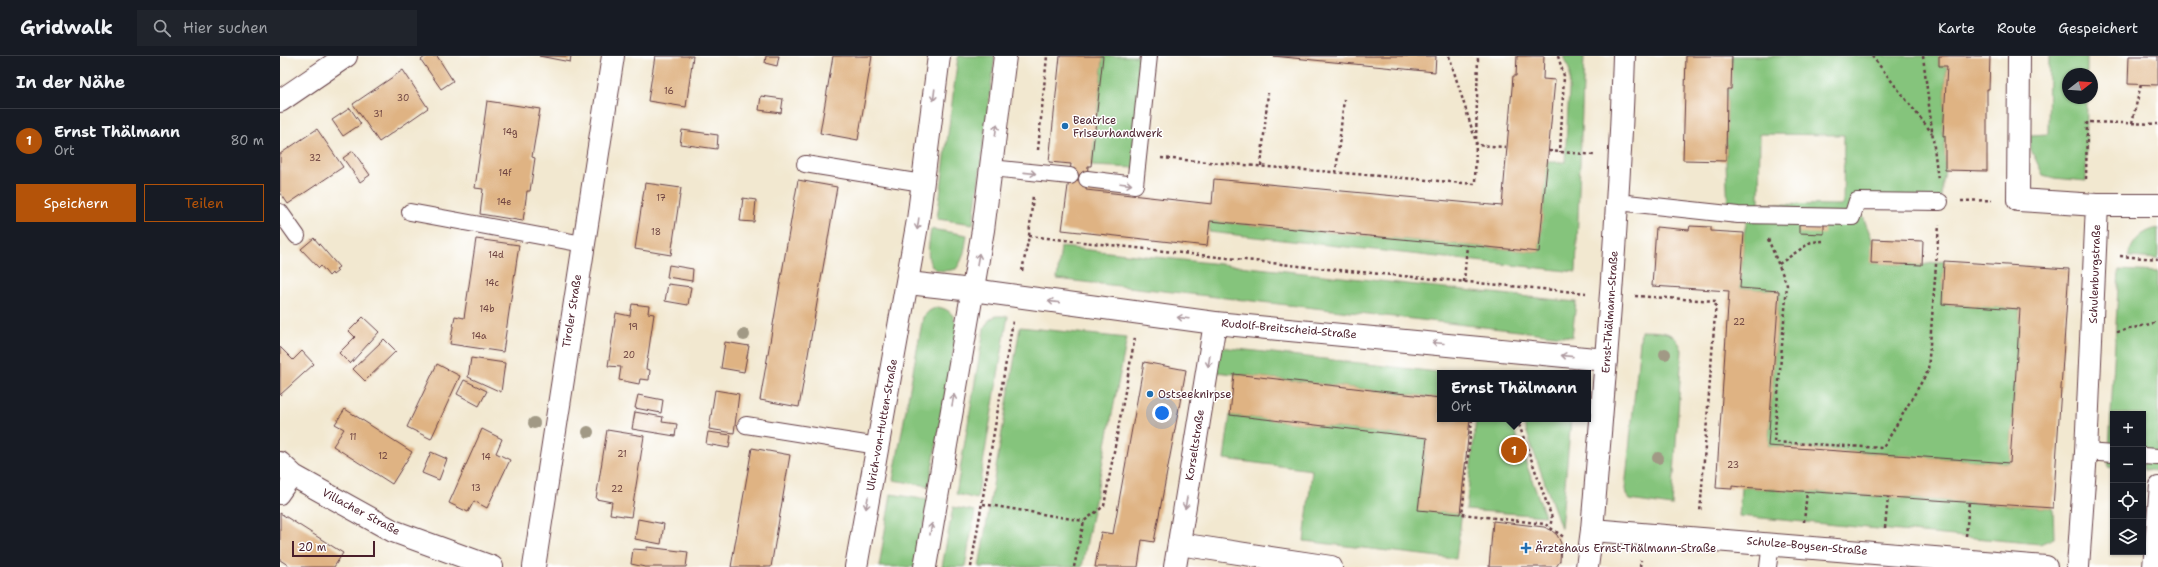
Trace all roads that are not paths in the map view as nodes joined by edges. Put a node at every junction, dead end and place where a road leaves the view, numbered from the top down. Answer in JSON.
{"nodes":[{"id":1,"x":346,"y":56,"type":"edge"},
{"id":2,"x":613,"y":56,"type":"edge"},
{"id":3,"x":938,"y":56,"type":"edge"},
{"id":4,"x":1005,"y":56,"type":"edge"},
{"id":5,"x":1149,"y":56,"type":"edge"},
{"id":6,"x":1624,"y":56,"type":"edge"},
{"id":7,"x":2019,"y":56,"type":"edge"},
{"id":8,"x":280,"y":101,"type":"edge"},
{"id":9,"x":805,"y":164,"type":"dead end"},
{"id":10,"x":992,"y":168,"type":"junction"},
{"id":11,"x":1070,"y":176,"type":"dead end"},
{"id":12,"x":1087,"y":179,"type":"dead end"},
{"id":13,"x":922,"y":183,"type":"junction"},
{"id":14,"x":1618,"y":202,"type":"junction"},
{"id":15,"x":1940,"y":202,"type":"road end"},
{"id":16,"x":2097,"y":205,"type":"junction"},
{"id":17,"x":2158,"y":205,"type":"edge"},
{"id":18,"x":280,"y":212,"type":"edge"},
{"id":19,"x":410,"y":212,"type":"dead end"},
{"id":20,"x":297,"y":236,"type":"dead end"},
{"id":21,"x":583,"y":244,"type":"junction"},
{"id":22,"x":908,"y":283,"type":"junction"},
{"id":23,"x":972,"y":290,"type":"junction"},
{"id":24,"x":1216,"y":323,"type":"junction"},
{"id":25,"x":1606,"y":360,"type":"junction"},
{"id":26,"x":746,"y":425,"type":"dead end"},
{"id":27,"x":878,"y":446,"type":"junction"},
{"id":28,"x":2086,"y":452,"type":"junction"},
{"id":29,"x":2110,"y":454,"type":"edge"},
{"id":30,"x":2146,"y":456,"type":"edge"},
{"id":31,"x":2158,"y":457,"type":"edge"},
{"id":32,"x":287,"y":469,"type":"edge"},
{"id":33,"x":2158,"y":485,"type":"edge"},
{"id":34,"x":280,"y":496,"type":"edge"},
{"id":35,"x":1592,"y":530,"type":"junction"},
{"id":36,"x":1771,"y":543,"type":"junction"},
{"id":37,"x":1179,"y":544,"type":"junction"},
{"id":38,"x":492,"y":567,"type":"edge"},
{"id":39,"x":534,"y":567,"type":"edge"},
{"id":40,"x":856,"y":567,"type":"edge"},
{"id":41,"x":925,"y":567,"type":"edge"},
{"id":42,"x":1175,"y":567,"type":"edge"},
{"id":43,"x":1331,"y":567,"type":"edge"},
{"id":44,"x":1587,"y":567,"type":"edge"},
{"id":45,"x":1768,"y":567,"type":"edge"},
{"id":46,"x":2046,"y":567,"type":"edge"},
{"id":47,"x":2078,"y":567,"type":"edge"},
{"id":48,"x":2151,"y":567,"type":"edge"}],
"edges":[{"from":1,"to":8,"type":"street"},
{"from":2,"to":21,"type":"street","name":"Tiroler Straße"},
{"from":3,"to":13,"type":"street","name":"Ulrich-von-Hutten-Straße","one_way":true},
{"from":10,"to":4,"type":"street","one_way":true},
{"from":12,"to":5,"type":"lane","one_way":true},
{"from":6,"to":14,"type":"street","name":"Ernst-Thälmann-Straße"},
{"from":7,"to":16,"type":"street"},
{"from":9,"to":13,"type":"lane"},
{"from":10,"to":11,"type":"lane","one_way":true},
{"from":23,"to":10,"type":"street","one_way":true},
{"from":13,"to":22,"type":"street","name":"Ulrich-von-Hutten-Straße","one_way":true},
{"from":14,"to":15,"type":"lane"},
{"from":14,"to":25,"type":"street","name":"Ernst-Thälmann-Straße"},
{"from":16,"to":17,"type":"street"},
{"from":16,"to":28,"type":"street","name":"Schulenburgstraße"},
{"from":18,"to":20,"type":"lane"},
{"from":19,"to":21,"type":"lane"},
{"from":21,"to":39,"type":"street","name":"Tiroler Straße"},
{"from":22,"to":23,"type":"street"},
{"from":22,"to":27,"type":"street","name":"Ulrich-von-Hutten-Straße"},
{"from":24,"to":23,"type":"street","name":"Rudolf-Breitscheid-Straße","one_way":true},
{"from":41,"to":23,"type":"street","one_way":true},
{"from":25,"to":24,"type":"street","name":"Rudolf-Breitscheid-Straße","one_way":true},
{"from":24,"to":37,"type":"street","name":"Korseltstraße","one_way":true},
{"from":25,"to":35,"type":"street","name":"Ernst-Thälmann-Straße"},
{"from":26,"to":27,"type":"lane"},
{"from":27,"to":40,"type":"street","name":"Ulrich-von-Hutten-Straße","one_way":true},
{"from":28,"to":29,"type":"lane"},
{"from":28,"to":47,"type":"street","name":"Schulenburgstraße"},
{"from":30,"to":31,"type":"lane"},
{"from":32,"to":34,"type":"lane"},
{"from":32,"to":38,"type":"street","name":"Villacher Straße"},
{"from":33,"to":48,"type":"lane"},
{"from":35,"to":36,"type":"street","name":"Schulze-Boysen-Straße"},
{"from":35,"to":44,"type":"street","name":"Ernst-Thälmann-Straße"},
{"from":36,"to":45,"type":"lane"},
{"from":36,"to":46,"type":"street","name":"Schulze-Boysen-Straße"},
{"from":37,"to":42,"type":"street","name":"Korseltstraße"},
{"from":37,"to":43,"type":"street"}]}
